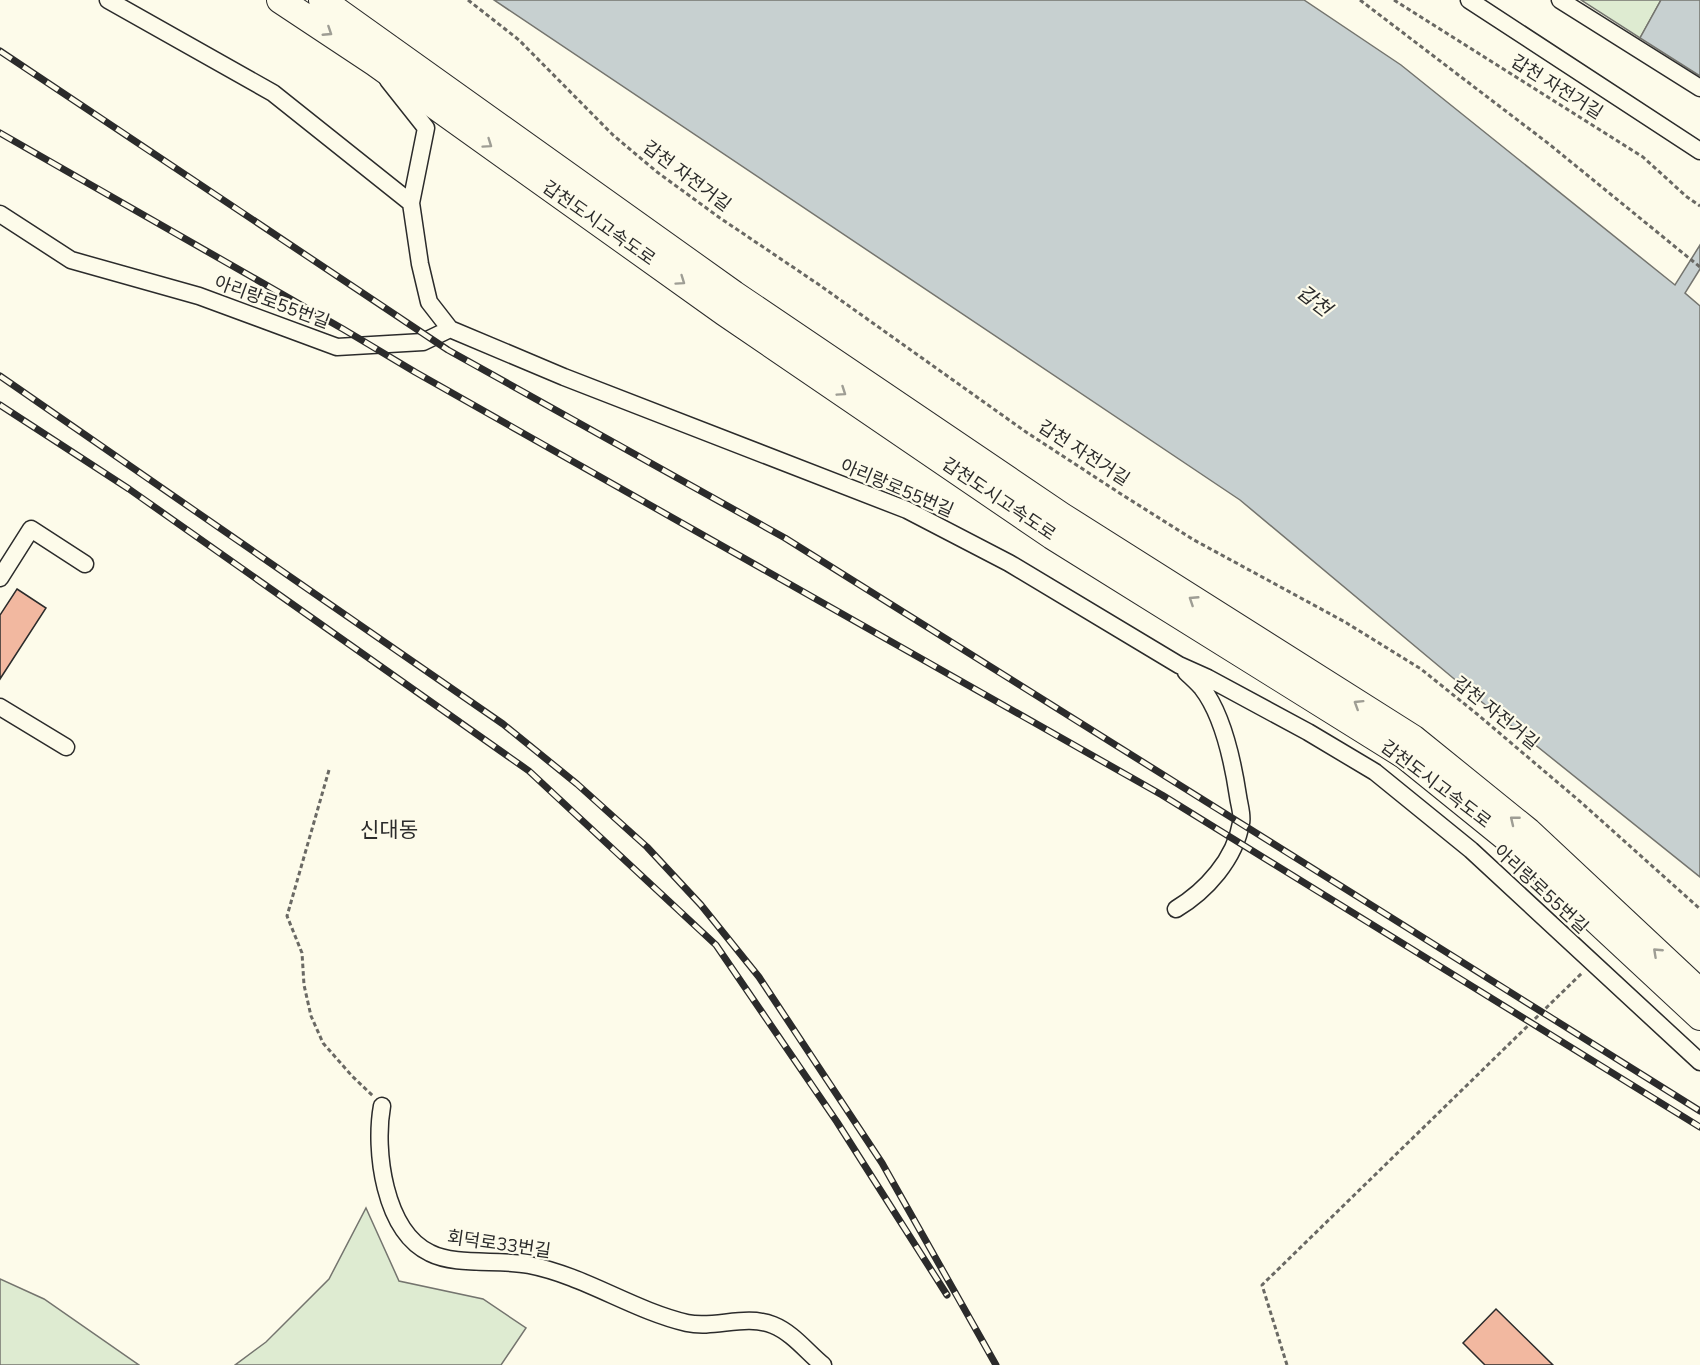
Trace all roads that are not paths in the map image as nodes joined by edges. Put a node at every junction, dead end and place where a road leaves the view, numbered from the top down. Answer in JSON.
{"nodes":[{"id":1,"x":108,"y":0,"type":"edge"},
{"id":2,"x":279,"y":0,"type":"edge"},
{"id":3,"x":322,"y":0,"type":"edge"},
{"id":4,"x":1469,"y":0,"type":"edge"},
{"id":5,"x":1560,"y":0,"type":"edge"},
{"id":6,"x":375,"y":63,"type":"junction"},
{"id":7,"x":1700,"y":88,"type":"edge"},
{"id":8,"x":1700,"y":151,"type":"edge"},
{"id":9,"x":411,"y":203,"type":"junction"},
{"id":10,"x":0,"y":214,"type":"edge"},
{"id":11,"x":450,"y":329,"type":"junction"},
{"id":12,"x":85,"y":564,"type":"dead end"},
{"id":13,"x":0,"y":578,"type":"edge"},
{"id":14,"x":1179,"y":665,"type":"junction"},
{"id":15,"x":0,"y":707,"type":"edge"},
{"id":16,"x":66,"y":747,"type":"dead end"},
{"id":17,"x":1176,"y":909,"type":"dead end"},
{"id":18,"x":1700,"y":992,"type":"edge"},
{"id":19,"x":1700,"y":1017,"type":"edge"},
{"id":20,"x":1700,"y":1062,"type":"edge"},
{"id":21,"x":382,"y":1106,"type":"road end"},
{"id":22,"x":823,"y":1365,"type":"edge"}],
"edges":[{"from":1,"to":9,"type":"street"},
{"from":2,"to":6,"type":"highway","name":"갑천도시고속도로","one_way":true},
{"from":18,"to":3,"type":"highway","name":"갑천도시고속도로","one_way":true},
{"from":4,"to":8,"type":"street"},
{"from":5,"to":7,"type":"street"},
{"from":6,"to":9,"type":"street"},
{"from":6,"to":19,"type":"highway","name":"갑천도시고속도로","one_way":true},
{"from":9,"to":11,"type":"street"},
{"from":10,"to":11,"type":"street","name":"아리랑로55번길"},
{"from":11,"to":14,"type":"street","name":"아리랑로55번길"},
{"from":12,"to":13,"type":"street"},
{"from":14,"to":17,"type":"street"},
{"from":14,"to":20,"type":"street","name":"아리랑로55번길"},
{"from":15,"to":16,"type":"street"},
{"from":21,"to":22,"type":"street","name":"회덕로33번길"}]}
